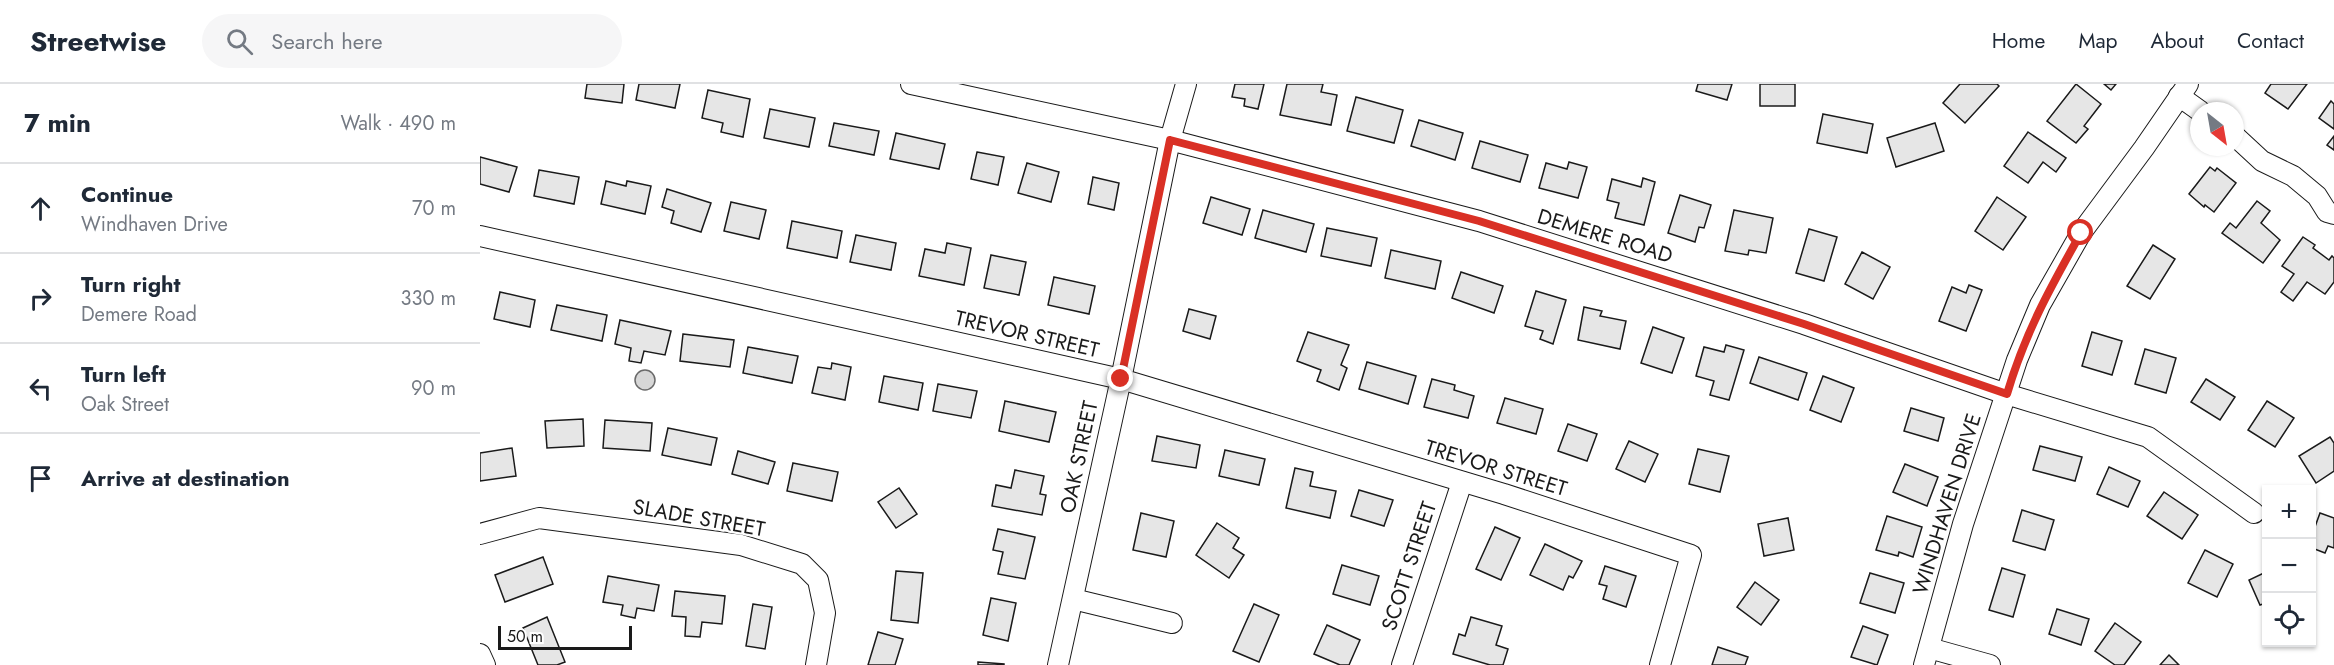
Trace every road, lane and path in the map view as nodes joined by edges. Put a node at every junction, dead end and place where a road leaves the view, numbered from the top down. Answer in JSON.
{"nodes":[{"id":1,"x":911,"y":84,"type":"edge"},
{"id":2,"x":1186,"y":84,"type":"edge"},
{"id":3,"x":2183,"y":90,"type":"edge"},
{"id":4,"x":2193,"y":102,"type":"edge"},
{"id":5,"x":1170,"y":140,"type":"junction"},
{"id":6,"x":2244,"y":142,"type":"edge"},
{"id":7,"x":2334,"y":214,"type":"edge"},
{"id":8,"x":480,"y":236,"type":"edge"},
{"id":9,"x":1121,"y":379,"type":"junction"},
{"id":10,"x":2007,"y":394,"type":"junction"},
{"id":11,"x":1462,"y":482,"type":"junction"},
{"id":12,"x":2254,"y":513,"type":"dead end"},
{"id":13,"x":480,"y":534,"type":"edge"},
{"id":14,"x":1073,"y":599,"type":"junction"},
{"id":15,"x":1172,"y":623,"type":"dead end"},
{"id":16,"x":480,"y":654,"type":"edge"},
{"id":17,"x":1927,"y":656,"type":"edge"},
{"id":18,"x":485,"y":665,"type":"edge"},
{"id":19,"x":816,"y":665,"type":"edge"},
{"id":20,"x":1058,"y":665,"type":"edge"},
{"id":21,"x":1402,"y":665,"type":"edge"},
{"id":22,"x":1660,"y":665,"type":"edge"},
{"id":23,"x":1990,"y":665,"type":"edge"}],
"edges":[{"from":1,"to":5,"type":"street","name":"DEMERE ROAD"},
{"from":2,"to":5,"type":"street","name":"OAK STREET"},
{"from":3,"to":4,"type":"street"},
{"from":3,"to":10,"type":"street","name":"WINDHAVEN DRIVE"},
{"from":5,"to":9,"type":"street","name":"OAK STREET"},
{"from":5,"to":10,"type":"street","name":"DEMERE ROAD"},
{"from":6,"to":7,"type":"street"},
{"from":8,"to":9,"type":"street","name":"TREVOR STREET"},
{"from":9,"to":11,"type":"street","name":"TREVOR STREET"},
{"from":9,"to":14,"type":"street","name":"OAK STREET"},
{"from":10,"to":12,"type":"street","name":"DEMERE ROAD"},
{"from":10,"to":17,"type":"street","name":"WINDHAVEN DRIVE"},
{"from":11,"to":21,"type":"street","name":"SCOTT STREET"},
{"from":11,"to":22,"type":"street","name":"TREVOR STREET"},
{"from":13,"to":19,"type":"street","name":"SLADE STREET"},
{"from":14,"to":15,"type":"street"},
{"from":14,"to":20,"type":"street","name":"OAK STREET"},
{"from":16,"to":18,"type":"street"},
{"from":17,"to":23,"type":"street"}]}
